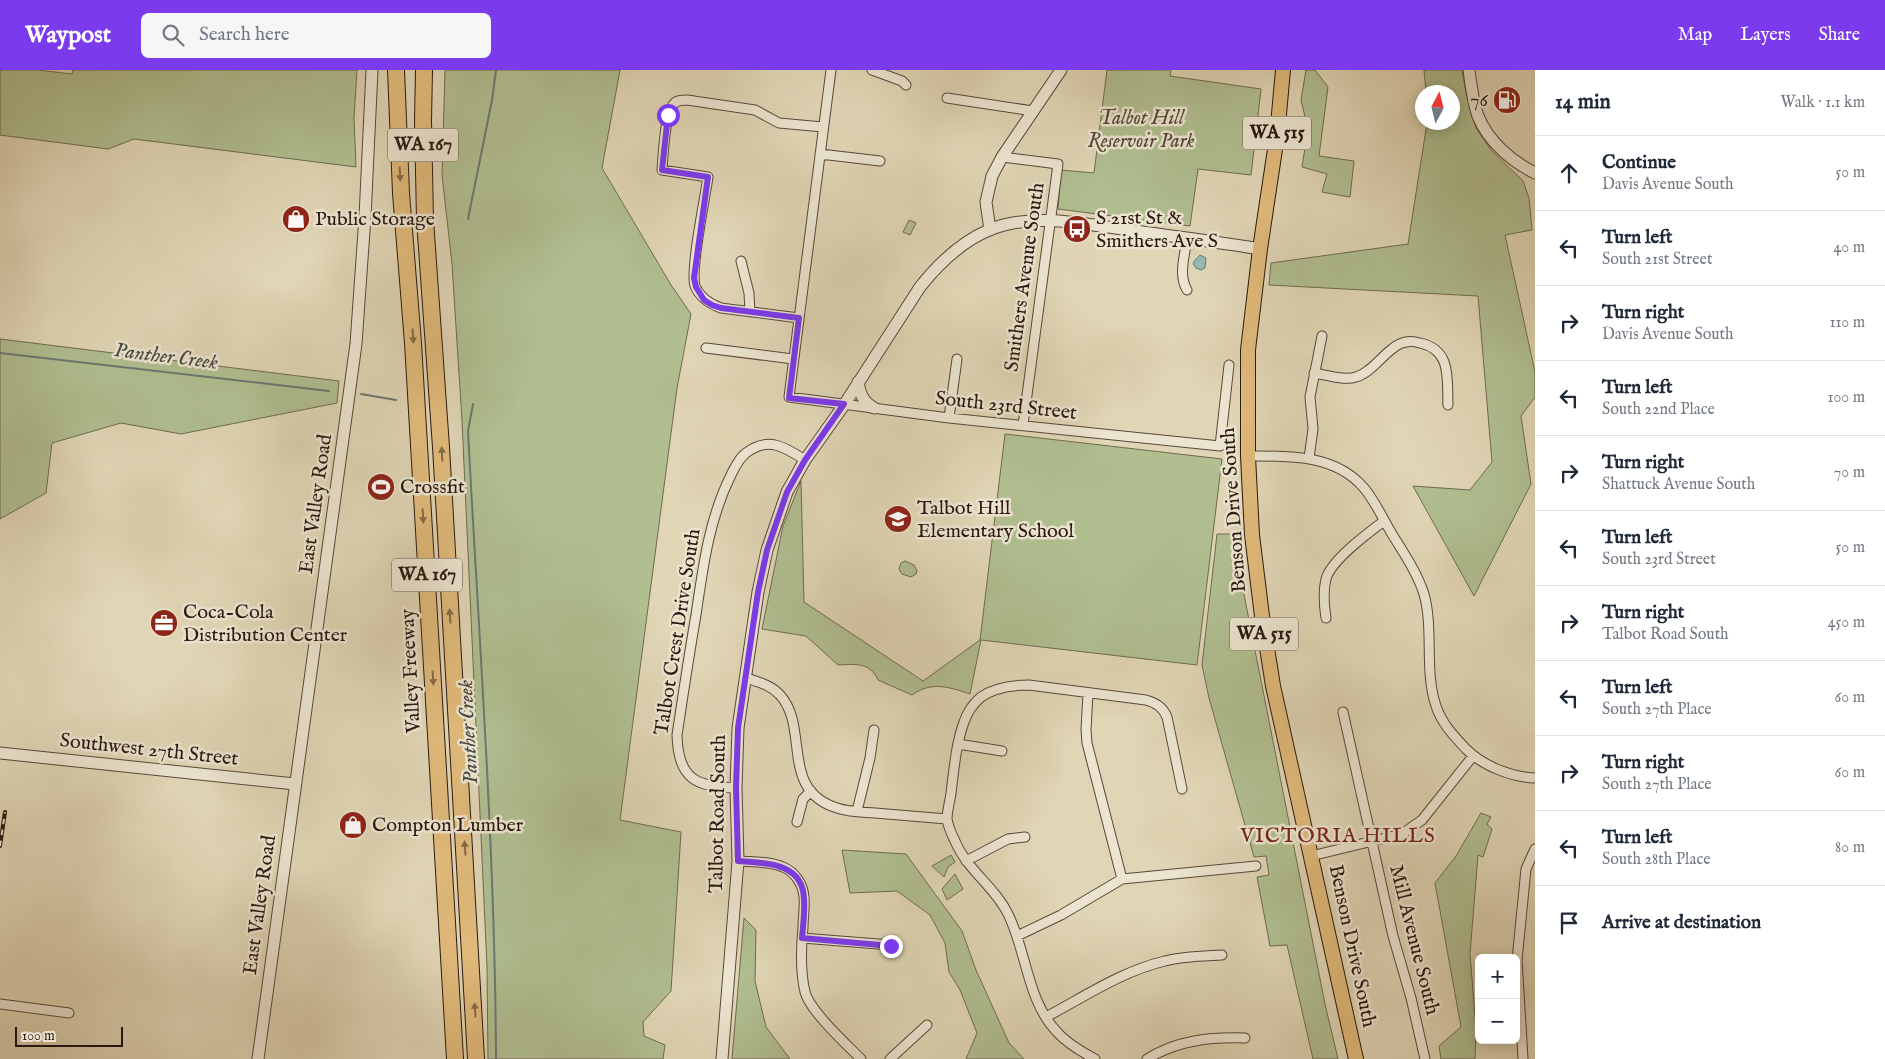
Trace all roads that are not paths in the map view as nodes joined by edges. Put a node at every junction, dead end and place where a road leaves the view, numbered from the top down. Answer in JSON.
{"nodes":[{"id":1,"x":372,"y":70,"type":"edge"},
{"id":2,"x":396,"y":70,"type":"edge"},
{"id":3,"x":401,"y":70,"type":"edge"},
{"id":4,"x":414,"y":70,"type":"edge"},
{"id":5,"x":424,"y":70,"type":"edge"},
{"id":6,"x":831,"y":70,"type":"edge"},
{"id":7,"x":872,"y":70,"type":"edge"},
{"id":8,"x":1061,"y":70,"type":"edge"},
{"id":9,"x":1283,"y":70,"type":"edge"},
{"id":10,"x":1469,"y":70,"type":"edge"},
{"id":11,"x":906,"y":85,"type":"dead end"},
{"id":12,"x":397,"y":91,"type":"junction"},
{"id":13,"x":947,"y":98,"type":"dead end"},
{"id":14,"x":1033,"y":111,"type":"junction"},
{"id":15,"x":823,"y":127,"type":"junction"},
{"id":16,"x":820,"y":154,"type":"junction"},
{"id":17,"x":1002,"y":157,"type":"junction"},
{"id":18,"x":880,"y":161,"type":"dead end"},
{"id":19,"x":1535,"y":172,"type":"edge"},
{"id":20,"x":425,"y":220,"type":"junction"},
{"id":21,"x":1050,"y":220,"type":"junction"},
{"id":22,"x":990,"y":230,"type":"junction"},
{"id":23,"x":1187,"y":238,"type":"junction"},
{"id":24,"x":1260,"y":249,"type":"junction"},
{"id":25,"x":741,"y":261,"type":"dead end"},
{"id":26,"x":1187,"y":290,"type":"dead end"},
{"id":27,"x":750,"y":312,"type":"junction"},
{"id":28,"x":799,"y":318,"type":"junction"},
{"id":29,"x":1322,"y":336,"type":"dead end"},
{"id":30,"x":706,"y":348,"type":"dead end"},
{"id":31,"x":793,"y":359,"type":"junction"},
{"id":32,"x":957,"y":359,"type":"dead end"},
{"id":33,"x":1229,"y":365,"type":"dead end"},
{"id":34,"x":1314,"y":374,"type":"junction"},
{"id":35,"x":858,"y":382,"type":"junction"},
{"id":36,"x":844,"y":404,"type":"junction"},
{"id":37,"x":1448,"y":405,"type":"dead end"},
{"id":38,"x":874,"y":408,"type":"junction"},
{"id":39,"x":948,"y":418,"type":"junction"},
{"id":40,"x":1023,"y":425,"type":"junction"},
{"id":41,"x":1248,"y":456,"type":"junction"},
{"id":42,"x":1309,"y":458,"type":"junction"},
{"id":43,"x":805,"y":460,"type":"junction"},
{"id":44,"x":1384,"y":521,"type":"junction"},
{"id":45,"x":1326,"y":618,"type":"dead end"},
{"id":46,"x":746,"y":678,"type":"junction"},
{"id":47,"x":1088,"y":693,"type":"junction"},
{"id":48,"x":1343,"y":712,"type":"dead end"},
{"id":49,"x":874,"y":730,"type":"dead end"},
{"id":50,"x":958,"y":744,"type":"junction"},
{"id":51,"x":1002,"y":751,"type":"dead end"},
{"id":52,"x":0,"y":753,"type":"edge"},
{"id":53,"x":1473,"y":756,"type":"junction"},
{"id":54,"x":1535,"y":778,"type":"edge"},
{"id":55,"x":295,"y":784,"type":"junction"},
{"id":56,"x":736,"y":788,"type":"junction"},
{"id":57,"x":1182,"y":789,"type":"dead end"},
{"id":58,"x":811,"y":791,"type":"junction"},
{"id":59,"x":857,"y":811,"type":"junction"},
{"id":60,"x":947,"y":819,"type":"junction"},
{"id":61,"x":797,"y":822,"type":"dead end"},
{"id":62,"x":1025,"y":837,"type":"dead end"},
{"id":63,"x":1370,"y":841,"type":"junction"},
{"id":64,"x":1535,"y":849,"type":"edge"},
{"id":65,"x":1311,"y":856,"type":"junction"},
{"id":66,"x":738,"y":861,"type":"junction"},
{"id":67,"x":966,"y":861,"type":"junction"},
{"id":68,"x":1256,"y":866,"type":"dead end"},
{"id":69,"x":1122,"y":879,"type":"junction"},
{"id":70,"x":1017,"y":936,"type":"junction"},
{"id":71,"x":802,"y":938,"type":"junction"},
{"id":72,"x":891,"y":946,"type":"dead end"},
{"id":73,"x":1222,"y":954,"type":"dead end"},
{"id":74,"x":0,"y":1004,"type":"edge"},
{"id":75,"x":69,"y":1013,"type":"dead end"},
{"id":76,"x":1046,"y":1017,"type":"junction"},
{"id":77,"x":927,"y":1024,"type":"dead end"},
{"id":78,"x":1245,"y":1038,"type":"dead end"},
{"id":79,"x":258,"y":1059,"type":"edge"},
{"id":80,"x":455,"y":1059,"type":"edge"},
{"id":81,"x":476,"y":1059,"type":"edge"},
{"id":82,"x":722,"y":1059,"type":"edge"},
{"id":83,"x":861,"y":1059,"type":"edge"},
{"id":84,"x":890,"y":1059,"type":"edge"},
{"id":85,"x":1095,"y":1059,"type":"edge"},
{"id":86,"x":1147,"y":1059,"type":"edge"},
{"id":87,"x":1356,"y":1059,"type":"edge"},
{"id":88,"x":1425,"y":1059,"type":"edge"},
{"id":89,"x":1523,"y":1059,"type":"edge"}],
"edges":[{"from":1,"to":55,"type":"street","name":"East Valley Road"},
{"from":2,"to":12,"type":"highway","name":"Valley Freeway","number":"WA 167"},
{"from":3,"to":12,"type":"highway"},
{"from":4,"to":20,"type":"highway"},
{"from":5,"to":20,"type":"highway","number":"WA 167"},
{"from":6,"to":15,"type":"street"},
{"from":7,"to":11,"type":"street"},
{"from":8,"to":14,"type":"street"},
{"from":9,"to":24,"type":"main road","name":"Benson Drive South","number":"WA 515"},
{"from":10,"to":19,"type":"street"},
{"from":12,"to":80,"type":"highway","name":"Valley Freeway","number":"WA 167","one_way":true},
{"from":13,"to":14,"type":"street"},
{"from":14,"to":17,"type":"street"},
{"from":15,"to":16,"type":"street"},
{"from":15,"to":27,"type":"street"},
{"from":16,"to":18,"type":"street"},
{"from":16,"to":28,"type":"street"},
{"from":17,"to":21,"type":"street","name":"Smithers Avenue South"},
{"from":17,"to":22,"type":"street"},
{"from":81,"to":20,"type":"highway","number":"WA 167","one_way":true},
{"from":21,"to":22,"type":"street","name":"Talbot Road South"},
{"from":21,"to":23,"type":"street","name":"Talbot Road South"},
{"from":21,"to":40,"type":"street","name":"Smithers Avenue South"},
{"from":22,"to":35,"type":"street","name":"Talbot Road South"},
{"from":23,"to":24,"type":"street","name":"Talbot Road South"},
{"from":23,"to":26,"type":"street"},
{"from":24,"to":41,"type":"main road","name":"Benson Drive South","number":"WA 515"},
{"from":25,"to":27,"type":"street"},
{"from":27,"to":28,"type":"street"},
{"from":28,"to":31,"type":"street"},
{"from":29,"to":34,"type":"street"},
{"from":30,"to":31,"type":"street"},
{"from":31,"to":36,"type":"street","name":"South 23rd Street"},
{"from":32,"to":39,"type":"street"},
{"from":33,"to":40,"type":"street","name":"South 23rd Street"},
{"from":34,"to":37,"type":"street"},
{"from":34,"to":42,"type":"street"},
{"from":35,"to":36,"type":"street","name":"Talbot Road South"},
{"from":35,"to":38,"type":"street"},
{"from":36,"to":38,"type":"street","name":"South 23rd Street"},
{"from":36,"to":43,"type":"street","name":"Talbot Road South"},
{"from":38,"to":39,"type":"street","name":"South 23rd Street"},
{"from":39,"to":40,"type":"street","name":"South 23rd Street"},
{"from":41,"to":42,"type":"street"},
{"from":41,"to":65,"type":"main road","name":"Benson Drive South","number":"WA 515"},
{"from":42,"to":44,"type":"street"},
{"from":43,"to":46,"type":"street","name":"Talbot Road South"},
{"from":43,"to":56,"type":"street","name":"Talbot Crest Drive South"},
{"from":44,"to":45,"type":"street"},
{"from":44,"to":53,"type":"street"},
{"from":46,"to":56,"type":"street","name":"Talbot Road South"},
{"from":46,"to":58,"type":"street"},
{"from":47,"to":50,"type":"street"},
{"from":47,"to":57,"type":"street"},
{"from":47,"to":69,"type":"street"},
{"from":48,"to":63,"type":"street","name":"Mill Avenue South"},
{"from":49,"to":59,"type":"street"},
{"from":50,"to":51,"type":"street"},
{"from":50,"to":60,"type":"street"},
{"from":52,"to":55,"type":"street","name":"Southwest 27th Street"},
{"from":53,"to":54,"type":"street"},
{"from":53,"to":63,"type":"street"},
{"from":55,"to":79,"type":"street","name":"East Valley Road"},
{"from":56,"to":66,"type":"street","name":"Talbot Road South"},
{"from":58,"to":59,"type":"street"},
{"from":58,"to":61,"type":"street"},
{"from":59,"to":60,"type":"street"},
{"from":60,"to":67,"type":"street"},
{"from":62,"to":67,"type":"street"},
{"from":63,"to":65,"type":"street"},
{"from":63,"to":88,"type":"street","name":"Mill Avenue South"},
{"from":64,"to":89,"type":"street"},
{"from":65,"to":87,"type":"main road","name":"Benson Drive South","number":"WA 515"},
{"from":66,"to":71,"type":"street"},
{"from":66,"to":82,"type":"street","name":"Talbot Road South"},
{"from":67,"to":70,"type":"street"},
{"from":68,"to":69,"type":"street"},
{"from":69,"to":70,"type":"street"},
{"from":70,"to":76,"type":"street"},
{"from":71,"to":72,"type":"street"},
{"from":71,"to":83,"type":"street"},
{"from":73,"to":76,"type":"street"},
{"from":74,"to":75,"type":"street"},
{"from":76,"to":85,"type":"street"},
{"from":77,"to":84,"type":"street"},
{"from":78,"to":86,"type":"street"}]}
